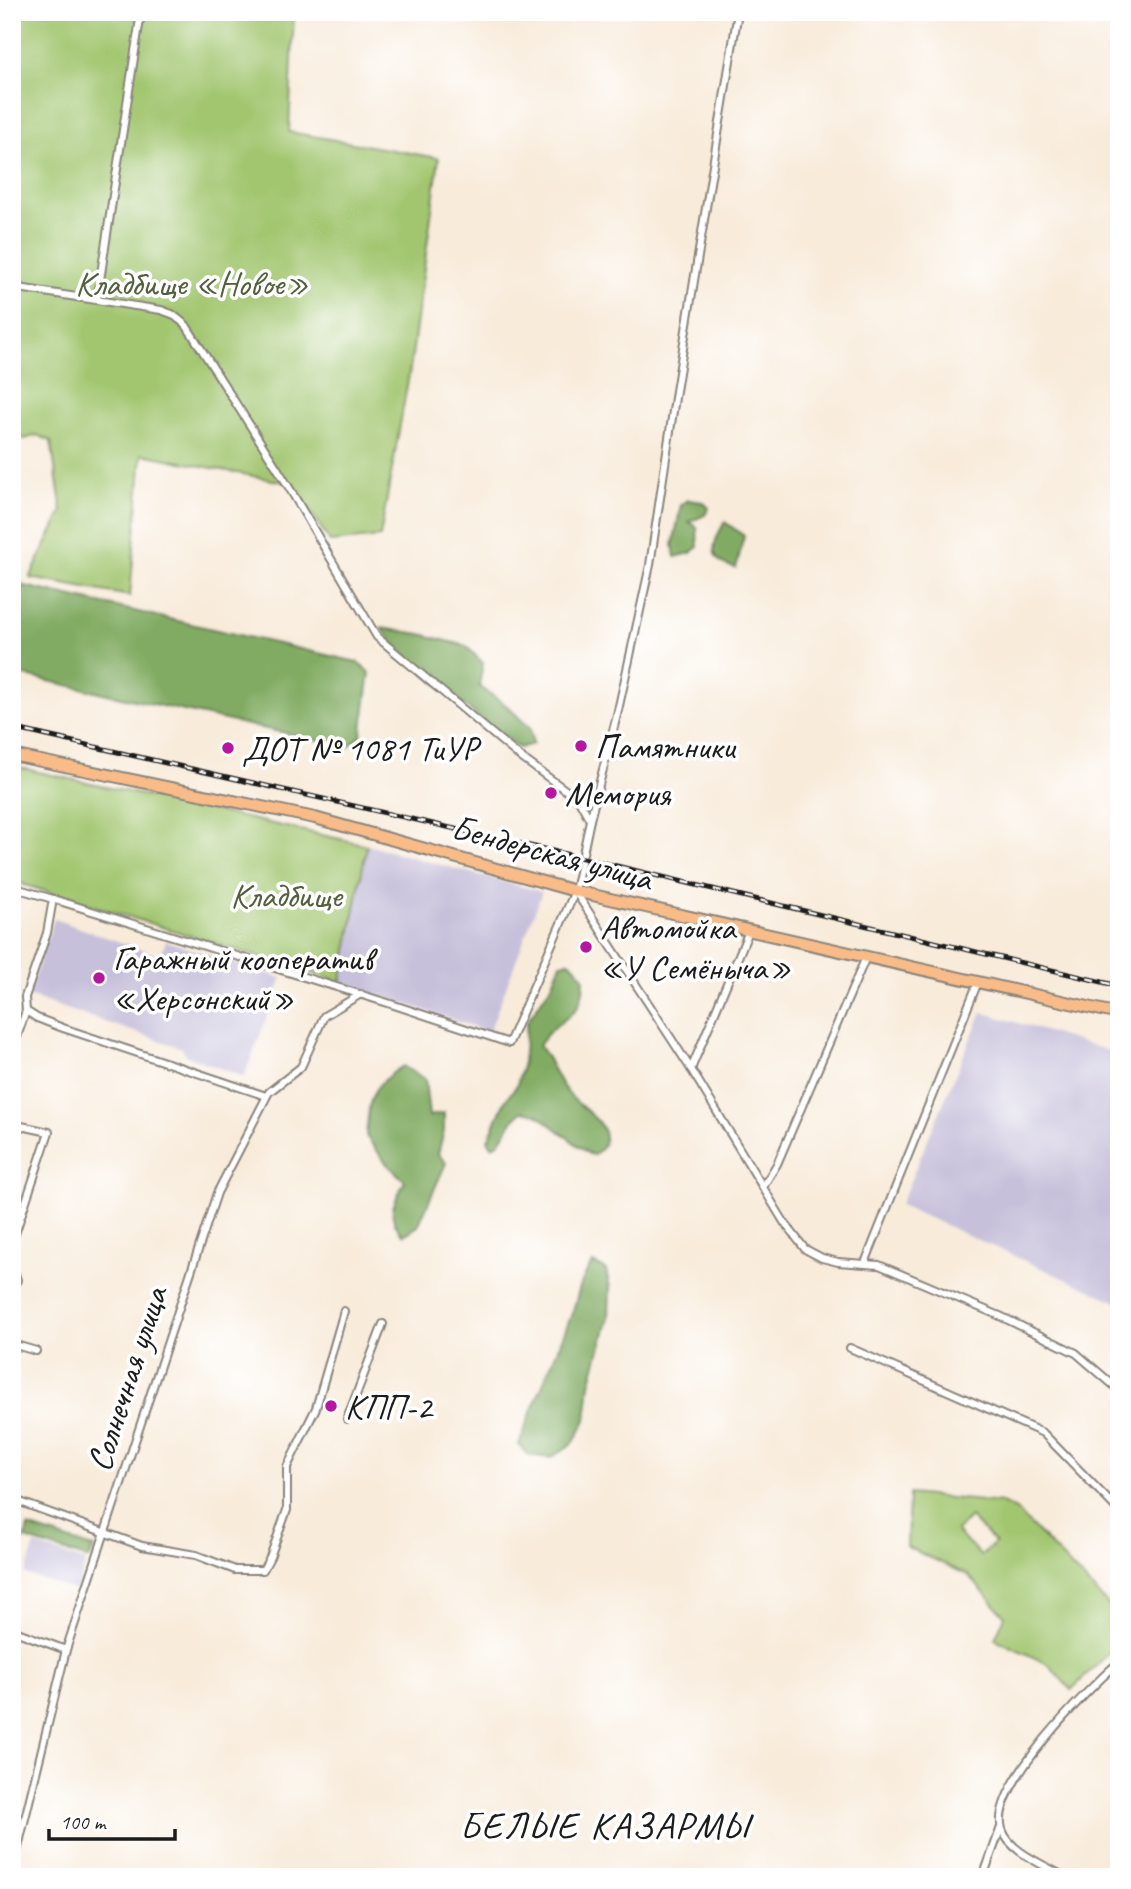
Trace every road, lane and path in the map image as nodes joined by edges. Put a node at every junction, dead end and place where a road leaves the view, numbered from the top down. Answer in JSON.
{"nodes":[{"id":1,"x":141,"y":12,"type":"edge"},
{"id":2,"x":738,"y":12,"type":"edge"},
{"id":3,"x":12,"y":287,"type":"edge"},
{"id":4,"x":97,"y":300,"type":"junction"},
{"id":5,"x":12,"y":755,"type":"edge"},
{"id":6,"x":590,"y":820,"type":"junction"},
{"id":7,"x":12,"y":887,"type":"edge"},
{"id":8,"x":575,"y":891,"type":"junction"},
{"id":9,"x":52,"y":899,"type":"junction"},
{"id":10,"x":749,"y":930,"type":"junction"},
{"id":11,"x":866,"y":957,"type":"junction"},
{"id":12,"x":978,"y":982,"type":"junction"},
{"id":13,"x":360,"y":995,"type":"junction"},
{"id":14,"x":26,"y":1011,"type":"junction"},
{"id":15,"x":1119,"y":1014,"type":"edge"},
{"id":16,"x":12,"y":1051,"type":"edge"},
{"id":17,"x":691,"y":1069,"type":"junction"},
{"id":18,"x":266,"y":1096,"type":"junction"},
{"id":19,"x":12,"y":1124,"type":"edge"},
{"id":20,"x":763,"y":1187,"type":"junction"},
{"id":21,"x":12,"y":1243,"type":"edge"},
{"id":22,"x":865,"y":1263,"type":"junction"},
{"id":23,"x":12,"y":1265,"type":"edge"},
{"id":24,"x":12,"y":1294,"type":"edge"},
{"id":25,"x":344,"y":1311,"type":"dead end"},
{"id":26,"x":383,"y":1324,"type":"dead end"},
{"id":27,"x":12,"y":1344,"type":"edge"},
{"id":28,"x":850,"y":1348,"type":"dead end"},
{"id":29,"x":36,"y":1351,"type":"dead end"},
{"id":30,"x":1119,"y":1390,"type":"edge"},
{"id":31,"x":347,"y":1419,"type":"dead end"},
{"id":32,"x":12,"y":1499,"type":"edge"},
{"id":33,"x":1119,"y":1511,"type":"edge"},
{"id":34,"x":104,"y":1532,"type":"junction"},
{"id":35,"x":12,"y":1630,"type":"edge"},
{"id":36,"x":66,"y":1650,"type":"junction"},
{"id":37,"x":1119,"y":1662,"type":"edge"},
{"id":38,"x":1001,"y":1827,"type":"junction"},
{"id":39,"x":12,"y":1872,"type":"edge"},
{"id":40,"x":983,"y":1877,"type":"edge"},
{"id":41,"x":1065,"y":1877,"type":"edge"}],
"edges":[{"from":1,"to":4,"type":"street"},
{"from":2,"to":6,"type":"street"},
{"from":3,"to":4,"type":"street"},
{"from":4,"to":6,"type":"street"},
{"from":5,"to":8,"type":"main road","name":"Бендерская улица"},
{"from":6,"to":8,"type":"street"},
{"from":7,"to":9,"type":"street"},
{"from":8,"to":10,"type":"main road","name":"Бендерская улица"},
{"from":8,"to":13,"type":"street"},
{"from":8,"to":17,"type":"street"},
{"from":9,"to":13,"type":"street"},
{"from":9,"to":14,"type":"street"},
{"from":10,"to":11,"type":"main road","name":"Бендерская улица"},
{"from":10,"to":17,"type":"street"},
{"from":11,"to":12,"type":"main road","name":"Бендерская улица"},
{"from":11,"to":20,"type":"street"},
{"from":12,"to":15,"type":"main road","name":"Бендерская улица"},
{"from":12,"to":22,"type":"street"},
{"from":13,"to":18,"type":"street"},
{"from":14,"to":16,"type":"street"},
{"from":14,"to":18,"type":"street"},
{"from":17,"to":20,"type":"street"},
{"from":18,"to":34,"type":"street","name":"Солнечная улица"},
{"from":19,"to":21,"type":"street"},
{"from":20,"to":22,"type":"street"},
{"from":22,"to":30,"type":"street"},
{"from":23,"to":24,"type":"street"},
{"from":25,"to":34,"type":"street"},
{"from":26,"to":31,"type":"street"},
{"from":27,"to":29,"type":"street"},
{"from":28,"to":33,"type":"street"},
{"from":32,"to":34,"type":"street"},
{"from":34,"to":36,"type":"street","name":"Солнечная улица"},
{"from":35,"to":36,"type":"street"},
{"from":36,"to":39,"type":"street","name":"Солнечная улица"},
{"from":37,"to":38,"type":"street"},
{"from":38,"to":40,"type":"street"},
{"from":38,"to":41,"type":"street"}]}
